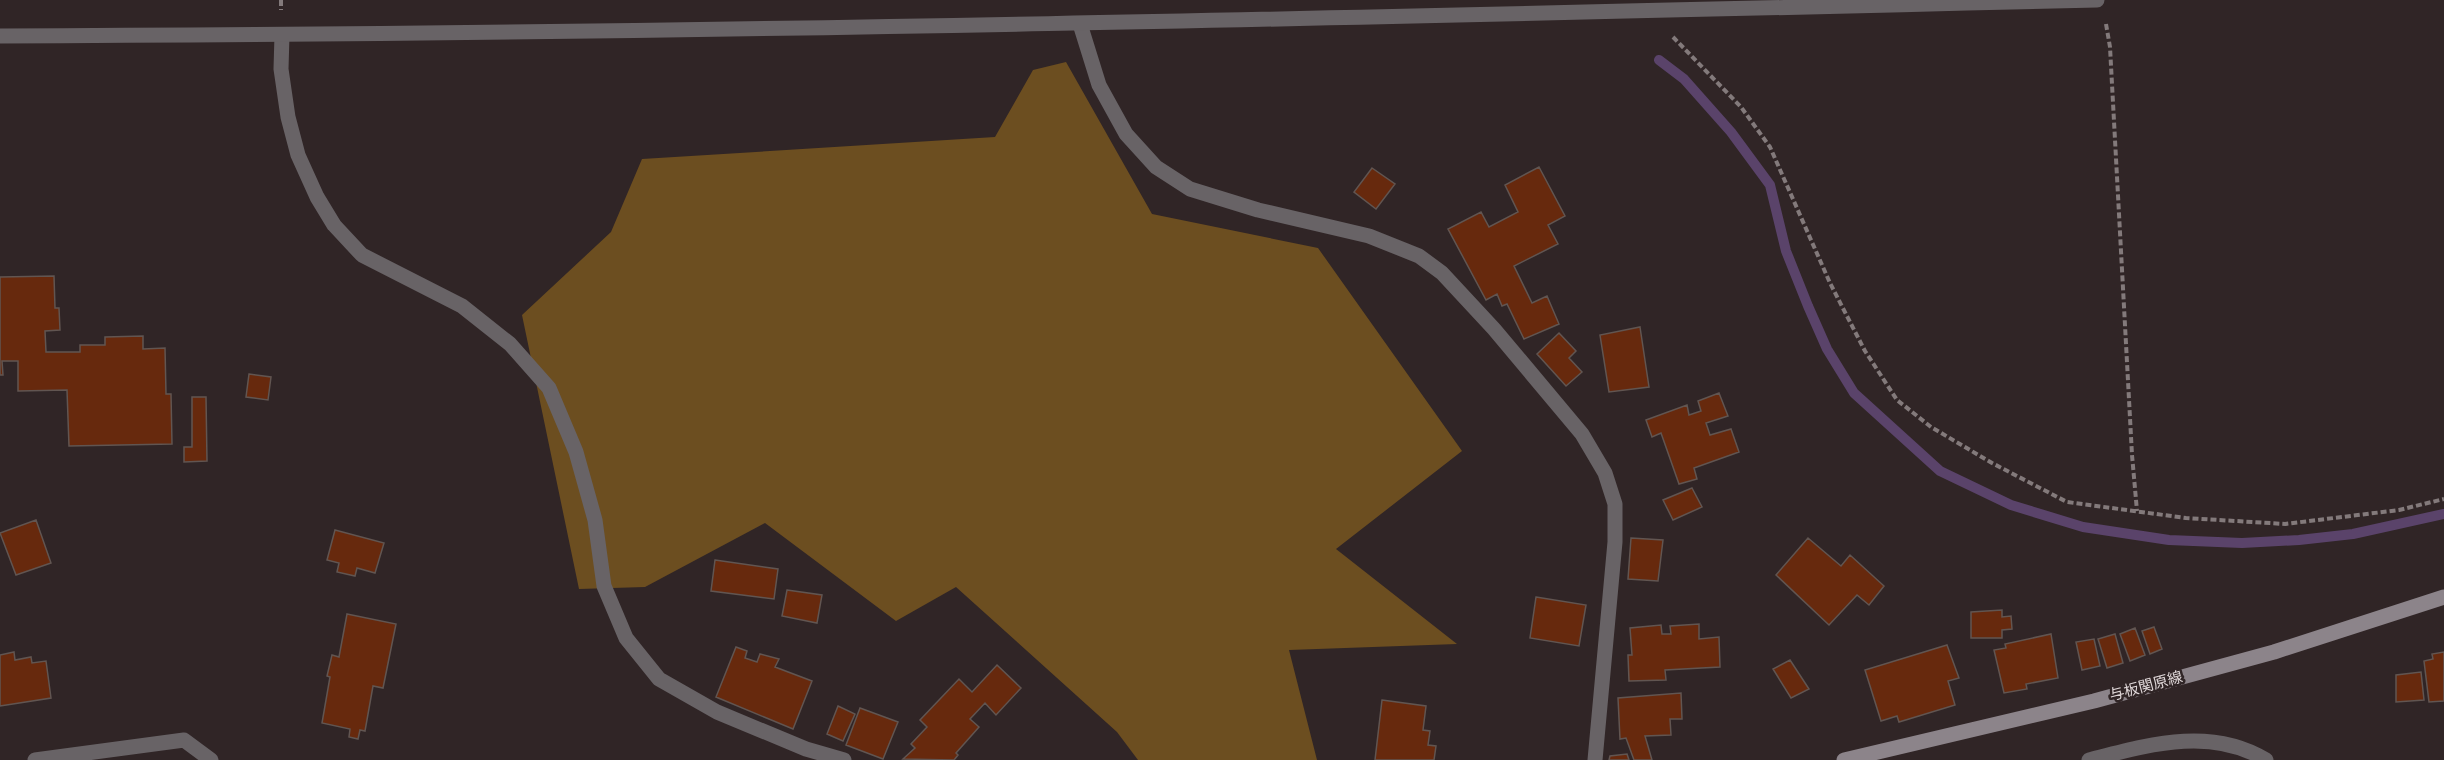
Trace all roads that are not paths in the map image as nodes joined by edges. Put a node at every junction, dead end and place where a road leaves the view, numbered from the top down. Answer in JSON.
{"nodes":[{"id":1,"x":2097,"y":0,"type":"edge"},
{"id":2,"x":1080,"y":24,"type":"junction"},
{"id":3,"x":282,"y":35,"type":"junction"},
{"id":4,"x":0,"y":36,"type":"edge"},
{"id":5,"x":2444,"y":597,"type":"edge"},
{"id":6,"x":35,"y":760,"type":"edge"},
{"id":7,"x":211,"y":760,"type":"edge"},
{"id":8,"x":844,"y":760,"type":"edge"},
{"id":9,"x":1596,"y":760,"type":"edge"},
{"id":10,"x":1844,"y":760,"type":"edge"},
{"id":11,"x":2089,"y":760,"type":"edge"},
{"id":12,"x":2266,"y":760,"type":"edge"}],
"edges":[{"from":1,"to":2,"type":"street"},
{"from":2,"to":3,"type":"street"},
{"from":2,"to":9,"type":"street"},
{"from":3,"to":4,"type":"street"},
{"from":3,"to":8,"type":"street"},
{"from":5,"to":10,"type":"main road","name":"与板関原線"},
{"from":6,"to":7,"type":"street"},
{"from":11,"to":12,"type":"street"}]}
